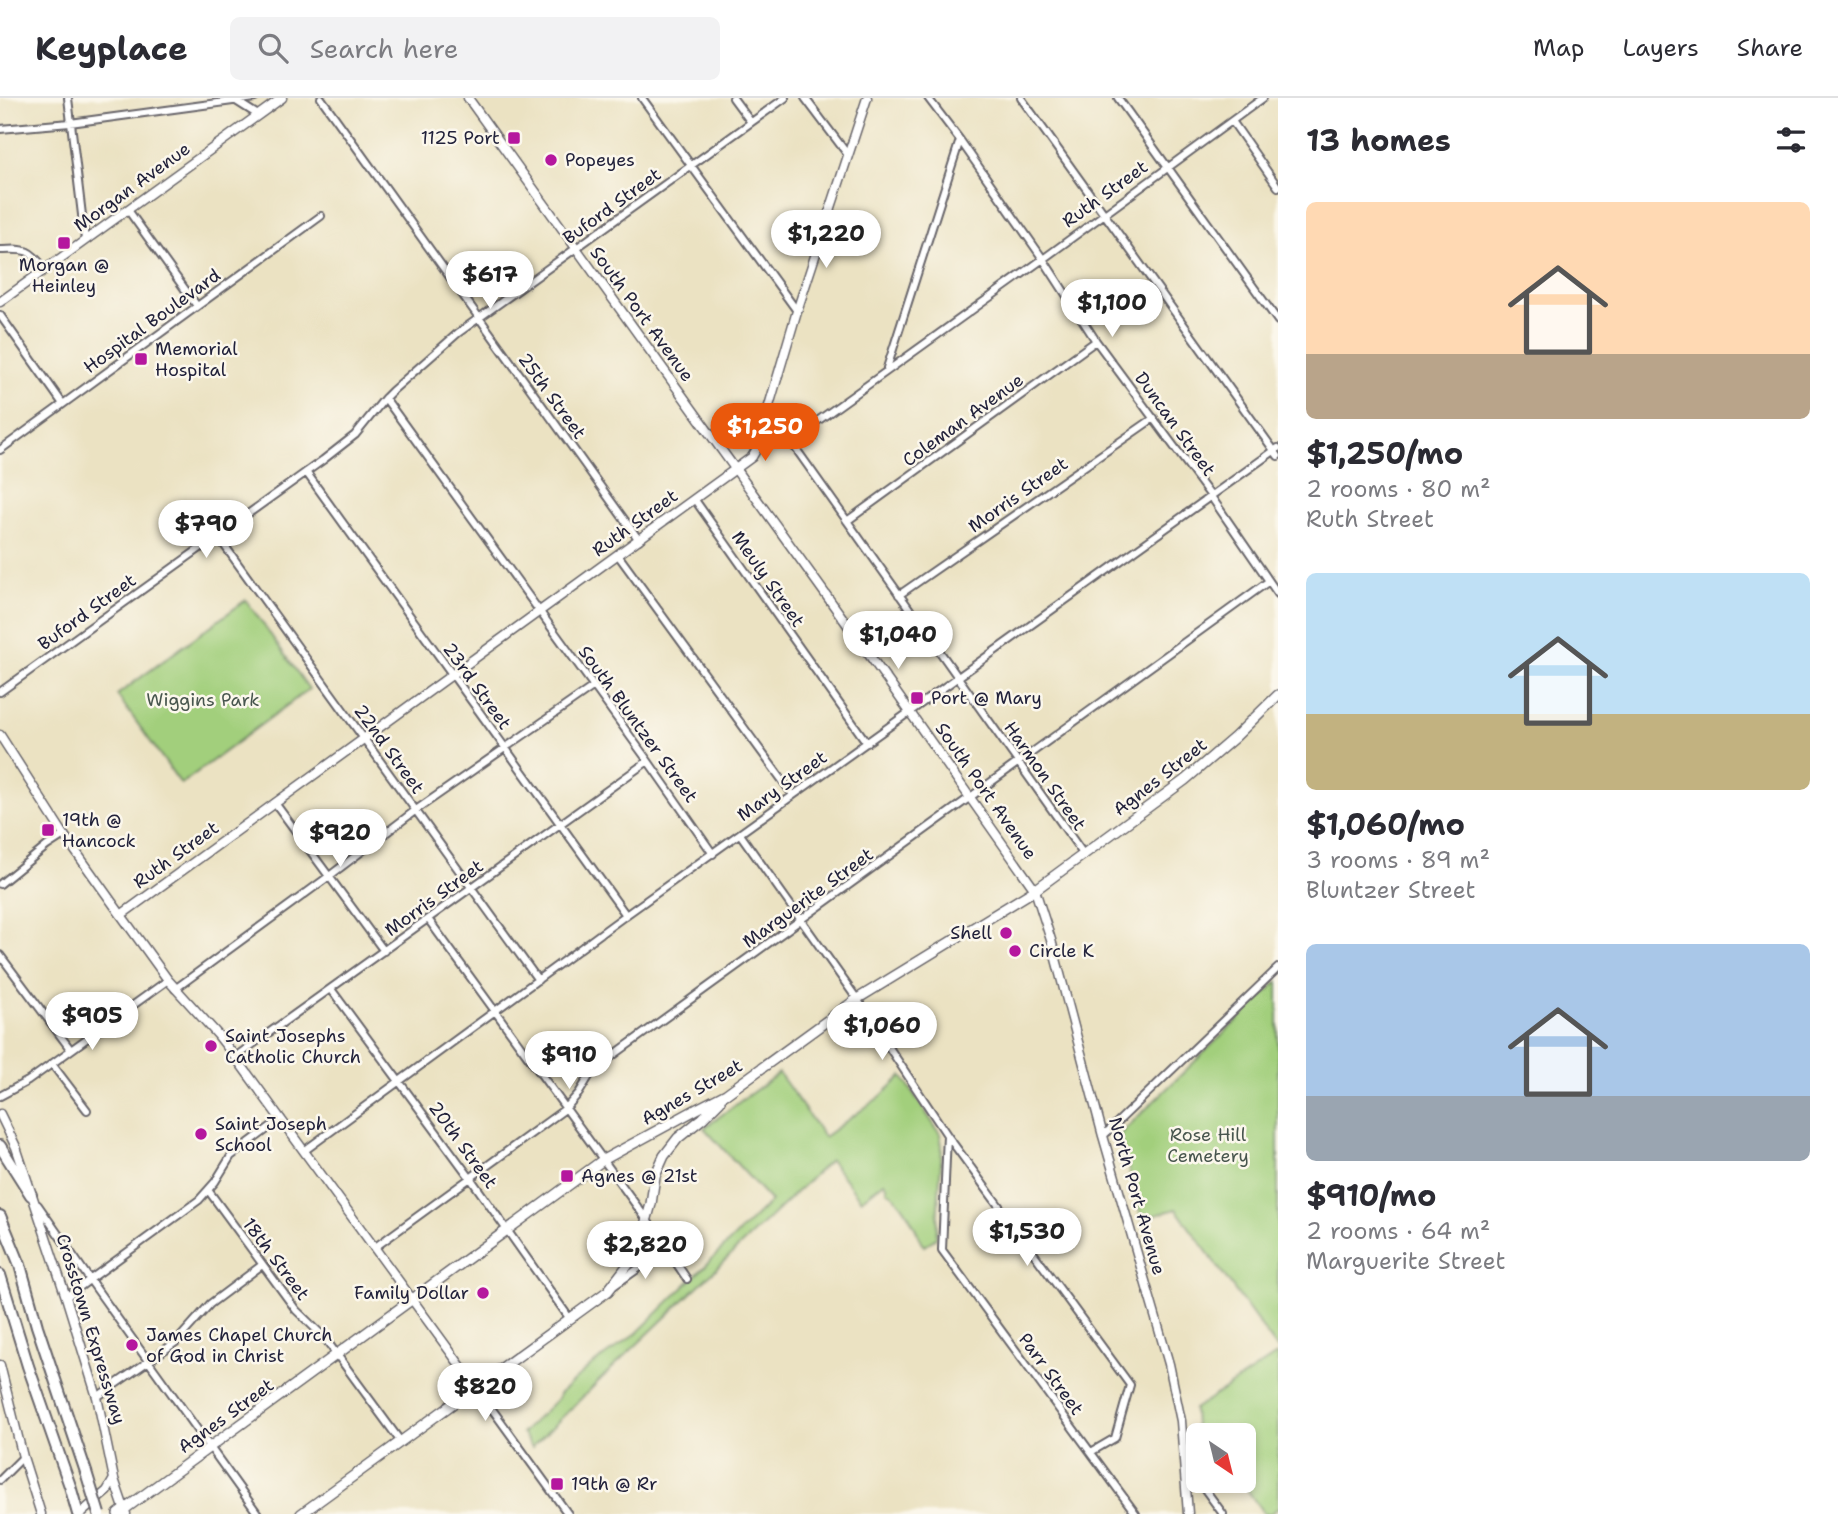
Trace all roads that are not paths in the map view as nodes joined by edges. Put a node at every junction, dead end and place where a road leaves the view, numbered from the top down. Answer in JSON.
{"nodes":[{"id":1,"x":68,"y":98,"type":"edge"},
{"id":2,"x":255,"y":98,"type":"edge"},
{"id":3,"x":282,"y":98,"type":"edge"},
{"id":4,"x":321,"y":98,"type":"edge"},
{"id":5,"x":468,"y":98,"type":"edge"},
{"id":6,"x":642,"y":98,"type":"edge"},
{"id":7,"x":733,"y":98,"type":"edge"},
{"id":8,"x":785,"y":98,"type":"edge"},
{"id":9,"x":805,"y":98,"type":"edge"},
{"id":10,"x":867,"y":98,"type":"edge"},
{"id":11,"x":928,"y":98,"type":"edge"},
{"id":12,"x":1021,"y":98,"type":"edge"},
{"id":13,"x":1118,"y":98,"type":"edge"},
{"id":14,"x":1263,"y":98,"type":"edge"},
{"id":15,"x":236,"y":101,"type":"junction"},
{"id":16,"x":258,"y":115,"type":"junction"},
{"id":17,"x":750,"y":121,"type":"junction"},
{"id":18,"x":1232,"y":121,"type":"junction"},
{"id":19,"x":70,"y":122,"type":"junction"},
{"id":20,"x":0,"y":129,"type":"edge"},
{"id":21,"x":960,"y":140,"type":"junction"},
{"id":22,"x":848,"y":155,"type":"junction"},
{"id":23,"x":691,"y":167,"type":"junction"},
{"id":24,"x":1169,"y":167,"type":"junction"},
{"id":25,"x":1278,"y":187,"type":"edge"},
{"id":26,"x":128,"y":210,"type":"junction"},
{"id":27,"x":1104,"y":214,"type":"junction"},
{"id":28,"x":321,"y":216,"type":"dead end"},
{"id":29,"x":85,"y":240,"type":"junction"},
{"id":30,"x":576,"y":249,"type":"junction"},
{"id":31,"x":0,"y":250,"type":"edge"},
{"id":32,"x":1043,"y":259,"type":"junction"},
{"id":33,"x":45,"y":270,"type":"junction"},
{"id":34,"x":0,"y":302,"type":"edge"},
{"id":35,"x":197,"y":306,"type":"junction"},
{"id":36,"x":797,"y":311,"type":"junction"},
{"id":37,"x":0,"y":316,"type":"edge"},
{"id":38,"x":479,"y":319,"type":"junction"},
{"id":39,"x":1278,"y":321,"type":"edge"},
{"id":40,"x":1096,"y":341,"type":"junction"},
{"id":41,"x":887,"y":370,"type":"junction"},
{"id":42,"x":386,"y":398,"type":"junction"},
{"id":43,"x":63,"y":404,"type":"junction"},
{"id":44,"x":1154,"y":418,"type":"junction"},
{"id":45,"x":760,"y":433,"type":"junction"},
{"id":46,"x":789,"y":439,"type":"junction"},
{"id":47,"x":0,"y":450,"type":"edge"},
{"id":48,"x":1277,"y":452,"type":"edge"},
{"id":49,"x":736,"y":470,"type":"junction"},
{"id":50,"x":306,"y":472,"type":"junction"},
{"id":51,"x":1210,"y":495,"type":"junction"},
{"id":52,"x":695,"y":500,"type":"junction"},
{"id":53,"x":846,"y":521,"type":"junction"},
{"id":54,"x":217,"y":536,"type":"junction"},
{"id":55,"x":639,"y":540,"type":"junction"},
{"id":56,"x":618,"y":555,"type":"junction"},
{"id":57,"x":1269,"y":581,"type":"junction"},
{"id":58,"x":1278,"y":594,"type":"edge"},
{"id":59,"x":899,"y":595,"type":"junction"},
{"id":60,"x":540,"y":611,"type":"junction"},
{"id":61,"x":452,"y":675,"type":"junction"},
{"id":62,"x":958,"y":677,"type":"junction"},
{"id":63,"x":594,"y":687,"type":"junction"},
{"id":64,"x":0,"y":692,"type":"edge"},
{"id":65,"x":1278,"y":695,"type":"edge"},
{"id":66,"x":910,"y":712,"type":"junction"},
{"id":67,"x":0,"y":735,"type":"edge"},
{"id":68,"x":364,"y":739,"type":"junction"},
{"id":69,"x":867,"y":743,"type":"junction"},
{"id":70,"x":505,"y":748,"type":"junction"},
{"id":71,"x":648,"y":761,"type":"junction"},
{"id":72,"x":1018,"y":762,"type":"junction"},
{"id":73,"x":793,"y":795,"type":"junction"},
{"id":74,"x":970,"y":797,"type":"junction"},
{"id":75,"x":275,"y":803,"type":"junction"},
{"id":76,"x":416,"y":810,"type":"junction"},
{"id":77,"x":559,"y":824,"type":"junction"},
{"id":78,"x":740,"y":834,"type":"junction"},
{"id":79,"x":64,"y":835,"type":"junction"},
{"id":80,"x":713,"y":854,"type":"junction"},
{"id":81,"x":1084,"y":855,"type":"junction"},
{"id":82,"x":328,"y":877,"type":"junction"},
{"id":83,"x":0,"y":884,"type":"edge"},
{"id":84,"x":472,"y":887,"type":"junction"},
{"id":85,"x":1035,"y":890,"type":"junction"},
{"id":86,"x":121,"y":915,"type":"junction"},
{"id":87,"x":626,"y":915,"type":"junction"},
{"id":88,"x":428,"y":919,"type":"junction"},
{"id":89,"x":801,"y":920,"type":"junction"},
{"id":90,"x":384,"y":951,"type":"junction"},
{"id":91,"x":0,"y":955,"type":"edge"},
{"id":92,"x":1278,"y":968,"type":"edge"},
{"id":93,"x":538,"y":979,"type":"junction"},
{"id":94,"x":168,"y":980,"type":"junction"},
{"id":95,"x":175,"y":989,"type":"junction"},
{"id":96,"x":331,"y":989,"type":"junction"},
{"id":97,"x":857,"y":999,"type":"junction"},
{"id":98,"x":494,"y":1011,"type":"junction"},
{"id":99,"x":71,"y":1050,"type":"junction"},
{"id":100,"x":235,"y":1058,"type":"junction"},
{"id":101,"x":52,"y":1064,"type":"junction"},
{"id":102,"x":399,"y":1082,"type":"junction"},
{"id":103,"x":726,"y":1094,"type":"junction"},
{"id":104,"x":0,"y":1096,"type":"edge"},
{"id":105,"x":565,"y":1109,"type":"junction"},
{"id":106,"x":87,"y":1110,"type":"dead end"},
{"id":107,"x":0,"y":1114,"type":"edge"},
{"id":108,"x":281,"y":1119,"type":"junction"},
{"id":109,"x":947,"y":1135,"type":"junction"},
{"id":110,"x":1103,"y":1136,"type":"junction"},
{"id":111,"x":0,"y":1146,"type":"edge"},
{"id":112,"x":304,"y":1151,"type":"junction"},
{"id":113,"x":603,"y":1160,"type":"junction"},
{"id":114,"x":471,"y":1179,"type":"junction"},
{"id":115,"x":208,"y":1190,"type":"junction"},
{"id":116,"x":31,"y":1195,"type":"junction"},
{"id":117,"x":0,"y":1216,"type":"edge"},
{"id":118,"x":647,"y":1220,"type":"junction"},
{"id":119,"x":507,"y":1231,"type":"junction"},
{"id":120,"x":374,"y":1248,"type":"junction"},
{"id":121,"x":666,"y":1249,"type":"junction"},
{"id":122,"x":262,"y":1265,"type":"junction"},
{"id":123,"x":0,"y":1275,"type":"edge"},
{"id":124,"x":687,"y":1279,"type":"dead end"},
{"id":125,"x":90,"y":1280,"type":"junction"},
{"id":126,"x":608,"y":1291,"type":"junction"},
{"id":127,"x":66,"y":1297,"type":"junction"},
{"id":128,"x":412,"y":1301,"type":"junction"},
{"id":129,"x":570,"y":1319,"type":"junction"},
{"id":130,"x":337,"y":1354,"type":"junction"},
{"id":131,"x":148,"y":1361,"type":"junction"},
{"id":132,"x":0,"y":1365,"type":"edge"},
{"id":133,"x":476,"y":1387,"type":"junction"},
{"id":134,"x":97,"y":1397,"type":"junction"},
{"id":135,"x":401,"y":1442,"type":"junction"},
{"id":136,"x":210,"y":1447,"type":"junction"},
{"id":137,"x":1091,"y":1452,"type":"junction"},
{"id":138,"x":23,"y":1457,"type":"junction"},
{"id":139,"x":1184,"y":1461,"type":"junction"},
{"id":140,"x":114,"y":1479,"type":"junction"},
{"id":141,"x":0,"y":1480,"type":"edge"},
{"id":142,"x":125,"y":1513,"type":"edge"},
{"id":143,"x":41,"y":1514,"type":"edge"},
{"id":144,"x":79,"y":1514,"type":"edge"},
{"id":145,"x":99,"y":1514,"type":"edge"},
{"id":146,"x":258,"y":1514,"type":"edge"},
{"id":147,"x":301,"y":1514,"type":"edge"},
{"id":148,"x":568,"y":1514,"type":"edge"},
{"id":149,"x":1136,"y":1514,"type":"edge"},
{"id":150,"x":1188,"y":1514,"type":"edge"},
{"id":151,"x":1223,"y":1514,"type":"edge"}],
"edges":[{"from":1,"to":19,"type":"street"},
{"from":2,"to":15,"type":"street"},
{"from":3,"to":16,"type":"main road","name":"Morgan Avenue"},
{"from":4,"to":38,"type":"street","name":"25th Street"},
{"from":5,"to":30,"type":"main road","name":"South Port Avenue"},
{"from":6,"to":23,"type":"street"},
{"from":7,"to":17,"type":"street"},
{"from":8,"to":17,"type":"street","name":"Buford Street"},
{"from":9,"to":22,"type":"street"},
{"from":10,"to":22,"type":"main road","name":"Ruth Street"},
{"from":11,"to":21,"type":"street","name":"Duncan Street"},
{"from":12,"to":27,"type":"street"},
{"from":13,"to":24,"type":"street"},
{"from":14,"to":18,"type":"street","name":"Ruth Street"},
{"from":15,"to":16,"type":"street"},
{"from":15,"to":19,"type":"street"},
{"from":16,"to":26,"type":"main road","name":"Morgan Avenue"},
{"from":17,"to":23,"type":"street","name":"Buford Street"},
{"from":18,"to":24,"type":"street","name":"Ruth Street"},
{"from":18,"to":25,"type":"street"},
{"from":19,"to":20,"type":"street"},
{"from":19,"to":29,"type":"street"},
{"from":21,"to":32,"type":"street","name":"Duncan Street"},
{"from":21,"to":41,"type":"street"},
{"from":22,"to":36,"type":"main road","name":"Ruth Street"},
{"from":23,"to":30,"type":"street","name":"Buford Street"},
{"from":23,"to":36,"type":"street"},
{"from":24,"to":27,"type":"street","name":"Ruth Street"},
{"from":24,"to":39,"type":"street"},
{"from":26,"to":29,"type":"main road","name":"Morgan Avenue"},
{"from":26,"to":35,"type":"street"},
{"from":27,"to":32,"type":"street","name":"Ruth Street"},
{"from":27,"to":48,"type":"street"},
{"from":28,"to":35,"type":"street","name":"Hospital Boulevard"},
{"from":29,"to":33,"type":"main road","name":"Morgan Avenue"},
{"from":30,"to":38,"type":"street","name":"Buford Street"},
{"from":30,"to":49,"type":"main road","name":"South Port Avenue"},
{"from":31,"to":33,"type":"street"},
{"from":32,"to":40,"type":"street","name":"Duncan Street"},
{"from":32,"to":41,"type":"street","name":"Ruth Street"},
{"from":33,"to":34,"type":"main road","name":"Morgan Avenue"},
{"from":35,"to":43,"type":"street","name":"Hospital Boulevard"},
{"from":36,"to":45,"type":"main road","name":"Ruth Street"},
{"from":37,"to":43,"type":"street"},
{"from":38,"to":42,"type":"street","name":"Buford Street"},
{"from":38,"to":55,"type":"street","name":"25th Street"},
{"from":40,"to":44,"type":"street","name":"Duncan Street"},
{"from":40,"to":53,"type":"street","name":"Coleman Avenue"},
{"from":41,"to":46,"type":"street","name":"Ruth Street"},
{"from":42,"to":50,"type":"street","name":"Buford Street"},
{"from":42,"to":60,"type":"street","name":"South Bluntzer Street"},
{"from":43,"to":47,"type":"street","name":"Hospital Boulevard"},
{"from":44,"to":51,"type":"street","name":"Duncan Street"},
{"from":44,"to":59,"type":"street","name":"Morris Street"},
{"from":45,"to":46,"type":"street"},
{"from":45,"to":49,"type":"main road","name":"Ruth Street"},
{"from":46,"to":53,"type":"street","name":"Harmon Street"},
{"from":48,"to":51,"type":"street","name":"Mary Street"},
{"from":49,"to":52,"type":"main road","name":"Ruth Street"},
{"from":49,"to":66,"type":"main road","name":"South Port Avenue"},
{"from":50,"to":54,"type":"street","name":"Buford Street"},
{"from":50,"to":61,"type":"street","name":"23rd Street"},
{"from":51,"to":57,"type":"street","name":"Duncan Street"},
{"from":51,"to":62,"type":"street","name":"Mary Street"},
{"from":52,"to":55,"type":"main road","name":"Ruth Street"},
{"from":52,"to":69,"type":"street","name":"Meuly Street"},
{"from":53,"to":59,"type":"street","name":"Harmon Street"},
{"from":54,"to":64,"type":"street","name":"Buford Street"},
{"from":54,"to":68,"type":"street","name":"22nd Street"},
{"from":55,"to":56,"type":"main road","name":"Ruth Street"},
{"from":56,"to":60,"type":"main road","name":"Ruth Street"},
{"from":56,"to":73,"type":"street"},
{"from":57,"to":58,"type":"street","name":"Duncan Street"},
{"from":57,"to":72,"type":"street","name":"Marguerite Street"},
{"from":59,"to":62,"type":"street","name":"Harmon Street"},
{"from":60,"to":61,"type":"main road","name":"Ruth Street"},
{"from":60,"to":63,"type":"street","name":"South Bluntzer Street"},
{"from":61,"to":68,"type":"main road","name":"Ruth Street"},
{"from":61,"to":70,"type":"street","name":"23rd Street"},
{"from":62,"to":66,"type":"street","name":"Mary Street"},
{"from":62,"to":72,"type":"street","name":"Harmon Street"},
{"from":63,"to":70,"type":"street"},
{"from":63,"to":71,"type":"street","name":"South Bluntzer Street"},
{"from":65,"to":81,"type":"main road","name":"Agnes Street"},
{"from":66,"to":69,"type":"street","name":"Mary Street"},
{"from":66,"to":74,"type":"main road","name":"South Port Avenue"},
{"from":67,"to":79,"type":"main road"},
{"from":68,"to":75,"type":"main road","name":"Ruth Street"},
{"from":68,"to":76,"type":"street","name":"22nd Street"},
{"from":69,"to":73,"type":"street","name":"Mary Street"},
{"from":70,"to":76,"type":"street"},
{"from":70,"to":77,"type":"street","name":"23rd Street"},
{"from":71,"to":77,"type":"street","name":"Morris Street"},
{"from":71,"to":80,"type":"street","name":"South Bluntzer Street"},
{"from":72,"to":74,"type":"street","name":"Marguerite Street"},
{"from":72,"to":81,"type":"street","name":"Harmon Street"},
{"from":73,"to":78,"type":"street","name":"Mary Street"},
{"from":74,"to":85,"type":"main road","name":"South Port Avenue"},
{"from":74,"to":89,"type":"street","name":"Marguerite Street"},
{"from":75,"to":82,"type":"street"},
{"from":75,"to":86,"type":"main road","name":"Ruth Street"},
{"from":76,"to":82,"type":"street"},
{"from":76,"to":84,"type":"street","name":"22nd Street"},
{"from":77,"to":84,"type":"street","name":"Morris Street"},
{"from":77,"to":87,"type":"street","name":"23rd Street"},
{"from":78,"to":80,"type":"street","name":"Mary Street"},
{"from":78,"to":89,"type":"street"},
{"from":79,"to":83,"type":"street"},
{"from":79,"to":86,"type":"main road"},
{"from":80,"to":87,"type":"street","name":"Mary Street"},
{"from":81,"to":85,"type":"main road","name":"Agnes Street"},
{"from":82,"to":90,"type":"street"},
{"from":82,"to":95,"type":"street"},
{"from":84,"to":88,"type":"street","name":"Morris Street"},
{"from":84,"to":93,"type":"street","name":"22nd Street"},
{"from":85,"to":97,"type":"main road","name":"Agnes Street"},
{"from":85,"to":110,"type":"main road","name":"North Port Avenue"},
{"from":86,"to":94,"type":"main road"},
{"from":87,"to":93,"type":"street","name":"Mary Street"},
{"from":88,"to":90,"type":"street","name":"Morris Street"},
{"from":88,"to":98,"type":"street"},
{"from":89,"to":97,"type":"street"},
{"from":89,"to":105,"type":"street","name":"Marguerite Street"},
{"from":90,"to":96,"type":"street","name":"Morris Street"},
{"from":91,"to":99,"type":"street"},
{"from":92,"to":110,"type":"street"},
{"from":93,"to":98,"type":"street","name":"Mary Street"},
{"from":94,"to":95,"type":"main road"},
{"from":94,"to":99,"type":"street"},
{"from":95,"to":100,"type":"main road"},
{"from":96,"to":100,"type":"street","name":"Morris Street"},
{"from":96,"to":102,"type":"street","name":"20th Street"},
{"from":97,"to":103,"type":"main road","name":"Agnes Street"},
{"from":97,"to":109,"type":"street"},
{"from":98,"to":102,"type":"street","name":"Mary Street"},
{"from":98,"to":105,"type":"street"},
{"from":99,"to":101,"type":"street"},
{"from":100,"to":108,"type":"main road"},
{"from":101,"to":104,"type":"street"},
{"from":101,"to":106,"type":"street"},
{"from":102,"to":112,"type":"street","name":"Mary Street"},
{"from":102,"to":114,"type":"street","name":"20th Street"},
{"from":103,"to":113,"type":"main road","name":"Agnes Street"},
{"from":103,"to":118,"type":"main road"},
{"from":105,"to":113,"type":"street"},
{"from":105,"to":114,"type":"street","name":"Marguerite Street"},
{"from":107,"to":116,"type":"main road","name":"Crosstown Expressway"},
{"from":108,"to":112,"type":"main road"},
{"from":108,"to":115,"type":"street"},
{"from":109,"to":137,"type":"street","name":"Parr Street"},
{"from":109,"to":137,"type":"street"},
{"from":110,"to":139,"type":"main road","name":"North Port Avenue"},
{"from":111,"to":116,"type":"highway"},
{"from":112,"to":120,"type":"main road"},
{"from":113,"to":118,"type":"street"},
{"from":113,"to":119,"type":"main road","name":"Agnes Street"},
{"from":114,"to":119,"type":"street","name":"20th Street"},
{"from":114,"to":120,"type":"street","name":"Marguerite Street"},
{"from":115,"to":122,"type":"street","name":"18th Street"},
{"from":115,"to":125,"type":"street"},
{"from":116,"to":125,"type":"street"},
{"from":116,"to":127,"type":"main road","name":"Crosstown Expressway"},
{"from":117,"to":145,"type":"highway","bridge":true},
{"from":118,"to":121,"type":"street"},
{"from":118,"to":126,"type":"main road"},
{"from":119,"to":128,"type":"main road","name":"Agnes Street"},
{"from":119,"to":129,"type":"street","name":"20th Street"},
{"from":120,"to":128,"type":"main road"},
{"from":121,"to":124,"type":"street"},
{"from":121,"to":126,"type":"street"},
{"from":122,"to":130,"type":"street","name":"18th Street"},
{"from":122,"to":131,"type":"street"},
{"from":123,"to":144,"type":"highway"},
{"from":125,"to":127,"type":"street"},
{"from":125,"to":131,"type":"street"},
{"from":126,"to":129,"type":"main road"},
{"from":127,"to":134,"type":"main road","name":"Crosstown Expressway"},
{"from":128,"to":130,"type":"main road","name":"Agnes Street"},
{"from":128,"to":133,"type":"main road"},
{"from":129,"to":133,"type":"main road"},
{"from":130,"to":135,"type":"street","name":"18th Street"},
{"from":130,"to":136,"type":"main road","name":"Agnes Street"},
{"from":131,"to":134,"type":"street"},
{"from":131,"to":136,"type":"street"},
{"from":132,"to":138,"type":"main road"},
{"from":133,"to":135,"type":"main road"},
{"from":133,"to":148,"type":"street"},
{"from":134,"to":140,"type":"main road","name":"Crosstown Expressway"},
{"from":135,"to":147,"type":"main road"},
{"from":136,"to":142,"type":"main road","name":"Agnes Street"},
{"from":136,"to":146,"type":"street"},
{"from":137,"to":149,"type":"street","name":"Parr Street"},
{"from":138,"to":141,"type":"street"},
{"from":138,"to":143,"type":"main road"},
{"from":139,"to":150,"type":"main road","name":"North Port Avenue"},
{"from":139,"to":151,"type":"street"},
{"from":140,"to":142,"type":"main road","name":"Crosstown Expressway"},
{"from":140,"to":144,"type":"main road"}]}
